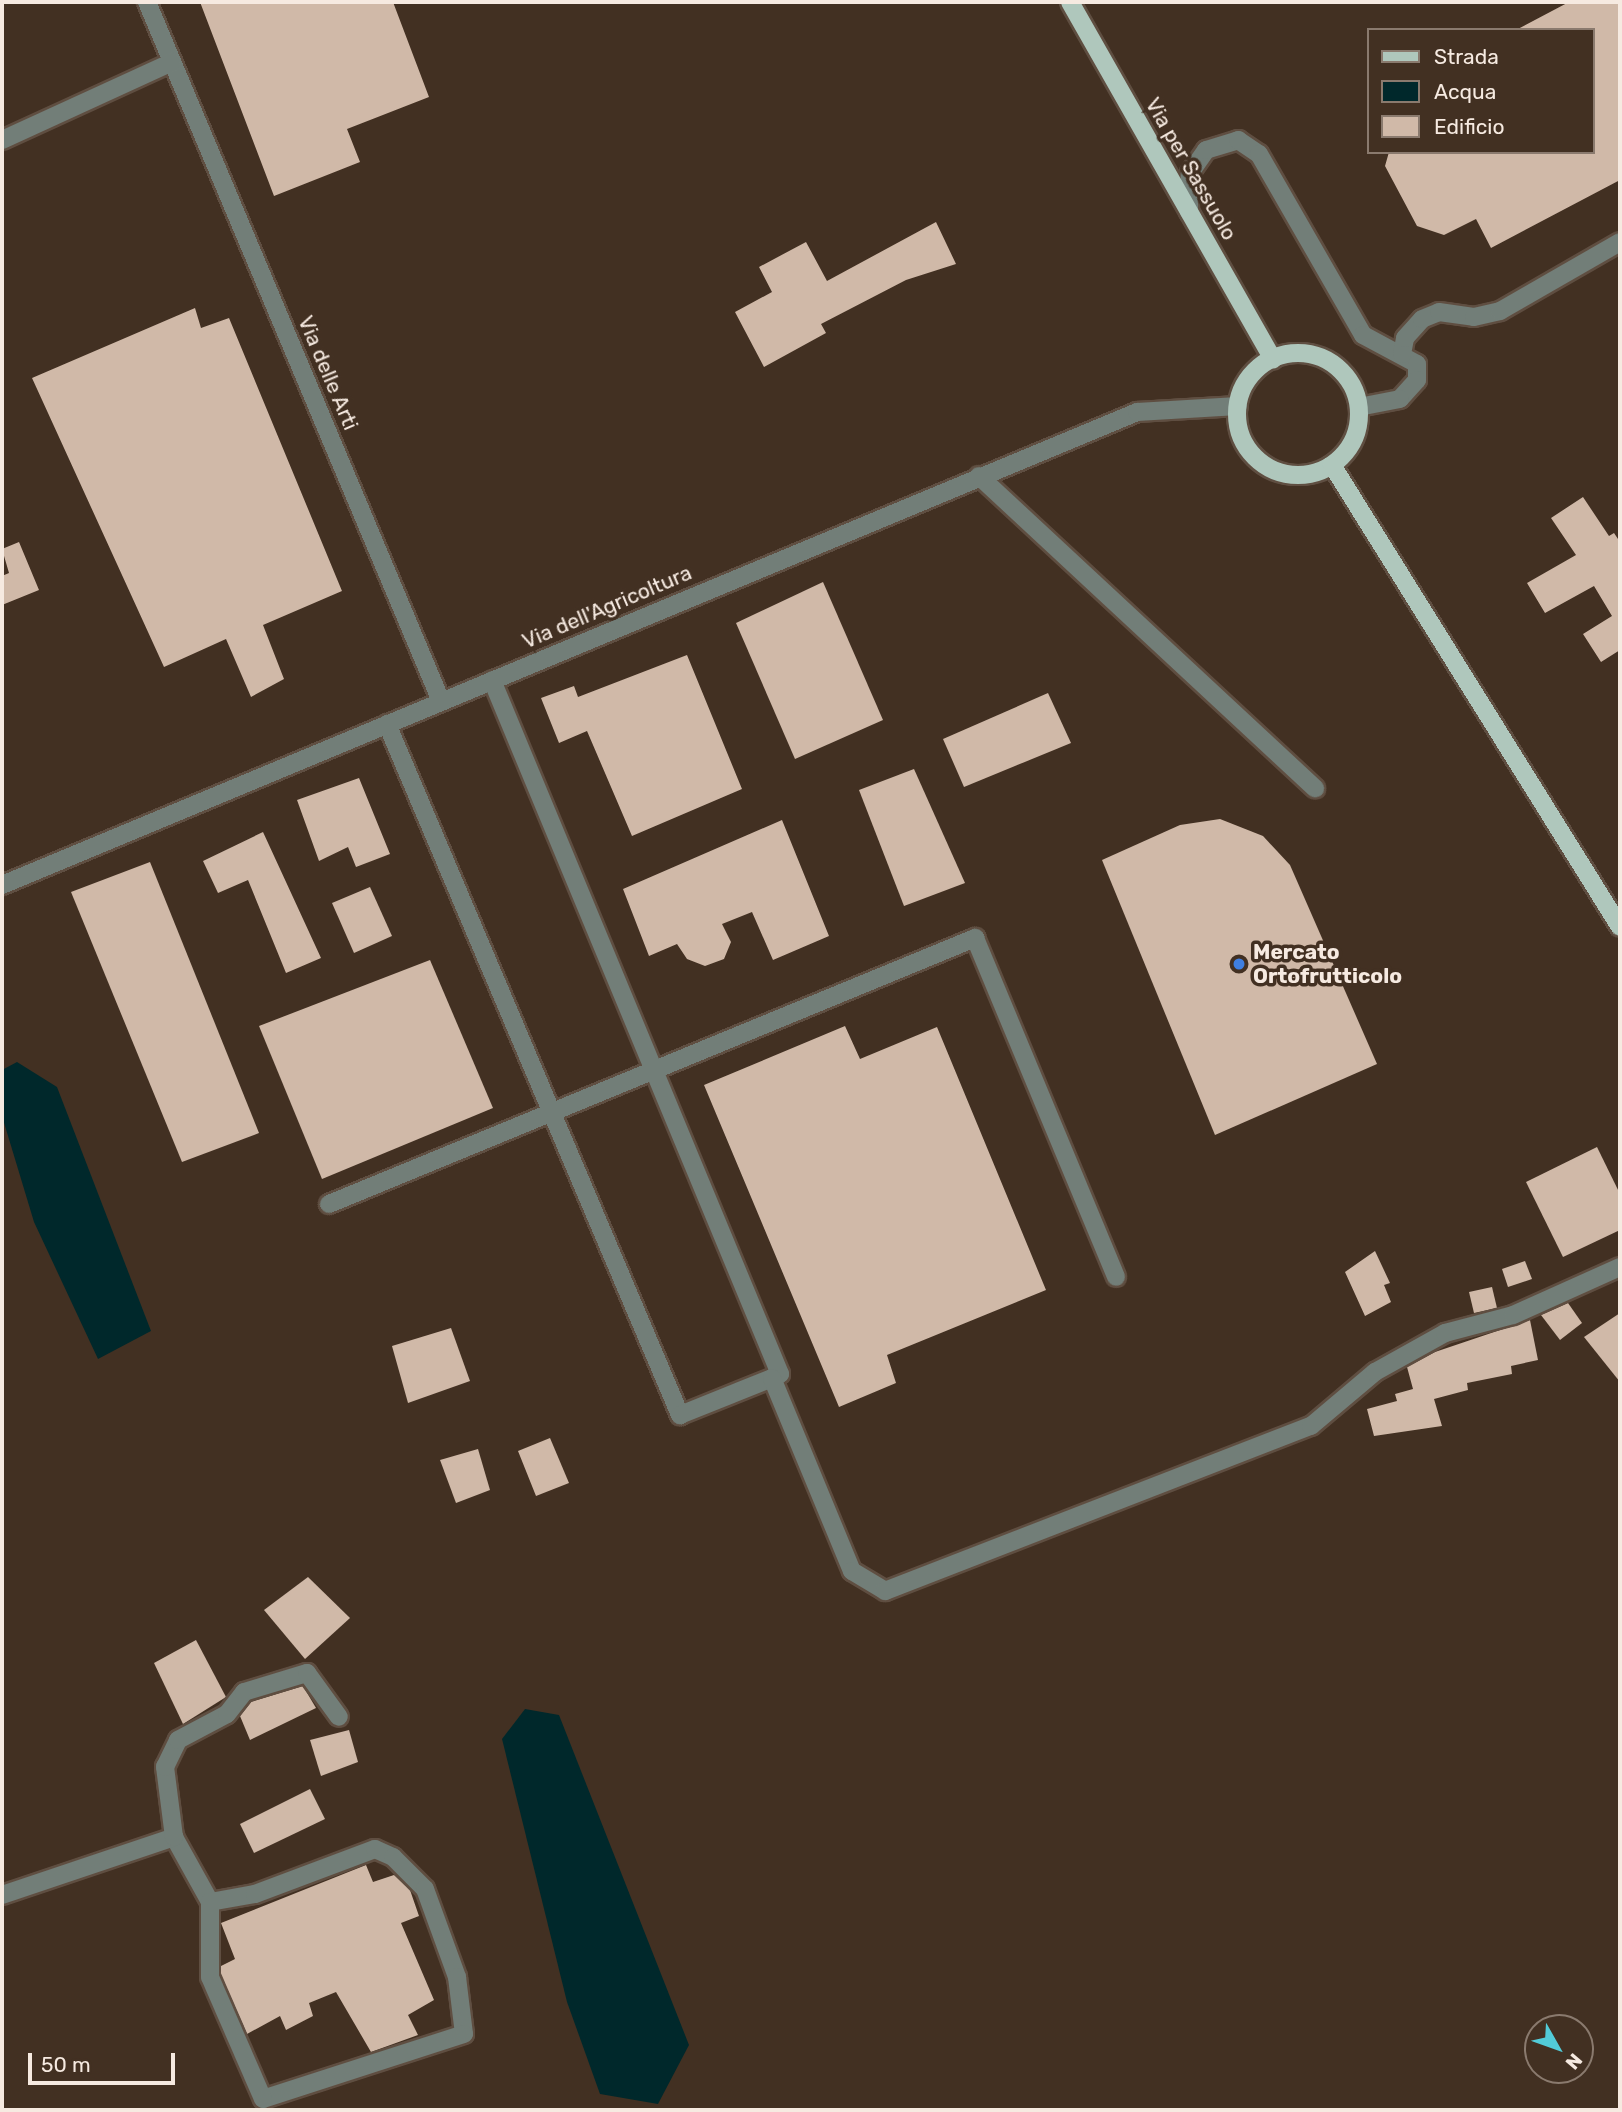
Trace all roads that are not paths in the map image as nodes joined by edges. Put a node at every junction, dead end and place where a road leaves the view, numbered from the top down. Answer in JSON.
{"nodes":[{"id":1,"x":147,"y":2,"type":"edge"},
{"id":2,"x":1070,"y":2,"type":"edge"},
{"id":3,"x":172,"y":62,"type":"junction"},
{"id":4,"x":2,"y":140,"type":"edge"},
{"id":5,"x":1189,"y":212,"type":"junction"},
{"id":6,"x":1620,"y":242,"type":"edge"},
{"id":7,"x":1402,"y":354,"type":"junction"},
{"id":8,"x":1273,"y":359,"type":"junction"},
{"id":9,"x":1238,"y":406,"type":"junction"},
{"id":10,"x":1359,"y":407,"type":"junction"},
{"id":11,"x":1332,"y":465,"type":"junction"},
{"id":12,"x":979,"y":476,"type":"junction"},
{"id":13,"x":492,"y":680,"type":"junction"},
{"id":14,"x":441,"y":701,"type":"junction"},
{"id":15,"x":387,"y":724,"type":"junction"},
{"id":16,"x":1315,"y":788,"type":"dead end"},
{"id":17,"x":2,"y":886,"type":"edge"},
{"id":18,"x":1620,"y":927,"type":"edge"},
{"id":19,"x":654,"y":1072,"type":"junction"},
{"id":20,"x":552,"y":1114,"type":"junction"},
{"id":21,"x":329,"y":1204,"type":"dead end"},
{"id":22,"x":1620,"y":1267,"type":"edge"},
{"id":23,"x":1116,"y":1277,"type":"dead end"},
{"id":24,"x":772,"y":1378,"type":"junction"},
{"id":25,"x":339,"y":1717,"type":"dead end"},
{"id":26,"x":174,"y":1837,"type":"junction"},
{"id":27,"x":2,"y":1895,"type":"edge"},
{"id":28,"x":210,"y":1902,"type":"junction"}],
"edges":[{"from":1,"to":3,"type":"street","name":"Via delle Arti"},
{"from":2,"to":5,"type":"main road","name":"Via per Sassuolo"},
{"from":3,"to":4,"type":"street"},
{"from":3,"to":14,"type":"street","name":"Via delle Arti"},
{"from":5,"to":7,"type":"street"},
{"from":5,"to":8,"type":"main road","name":"Via per Sassuolo"},
{"from":6,"to":7,"type":"street"},
{"from":7,"to":10,"type":"street"},
{"from":8,"to":9,"type":"main road"},
{"from":8,"to":10,"type":"main road"},
{"from":9,"to":11,"type":"main road"},
{"from":9,"to":12,"type":"street","name":"Via dell'Agricoltura"},
{"from":10,"to":11,"type":"main road"},
{"from":11,"to":18,"type":"main road"},
{"from":12,"to":13,"type":"street","name":"Via dell'Agricoltura"},
{"from":12,"to":16,"type":"street"},
{"from":13,"to":14,"type":"street","name":"Via dell'Agricoltura"},
{"from":13,"to":19,"type":"street"},
{"from":14,"to":15,"type":"street","name":"Via dell'Agricoltura"},
{"from":15,"to":17,"type":"street","name":"Via dell'Agricoltura"},
{"from":15,"to":20,"type":"street"},
{"from":19,"to":20,"type":"street"},
{"from":19,"to":23,"type":"street"},
{"from":19,"to":24,"type":"street"},
{"from":20,"to":21,"type":"street"},
{"from":20,"to":24,"type":"street"},
{"from":22,"to":24,"type":"street"},
{"from":25,"to":26,"type":"street"},
{"from":26,"to":27,"type":"street"},
{"from":26,"to":28,"type":"street"},
{"from":28,"to":28,"type":"street"}]}
